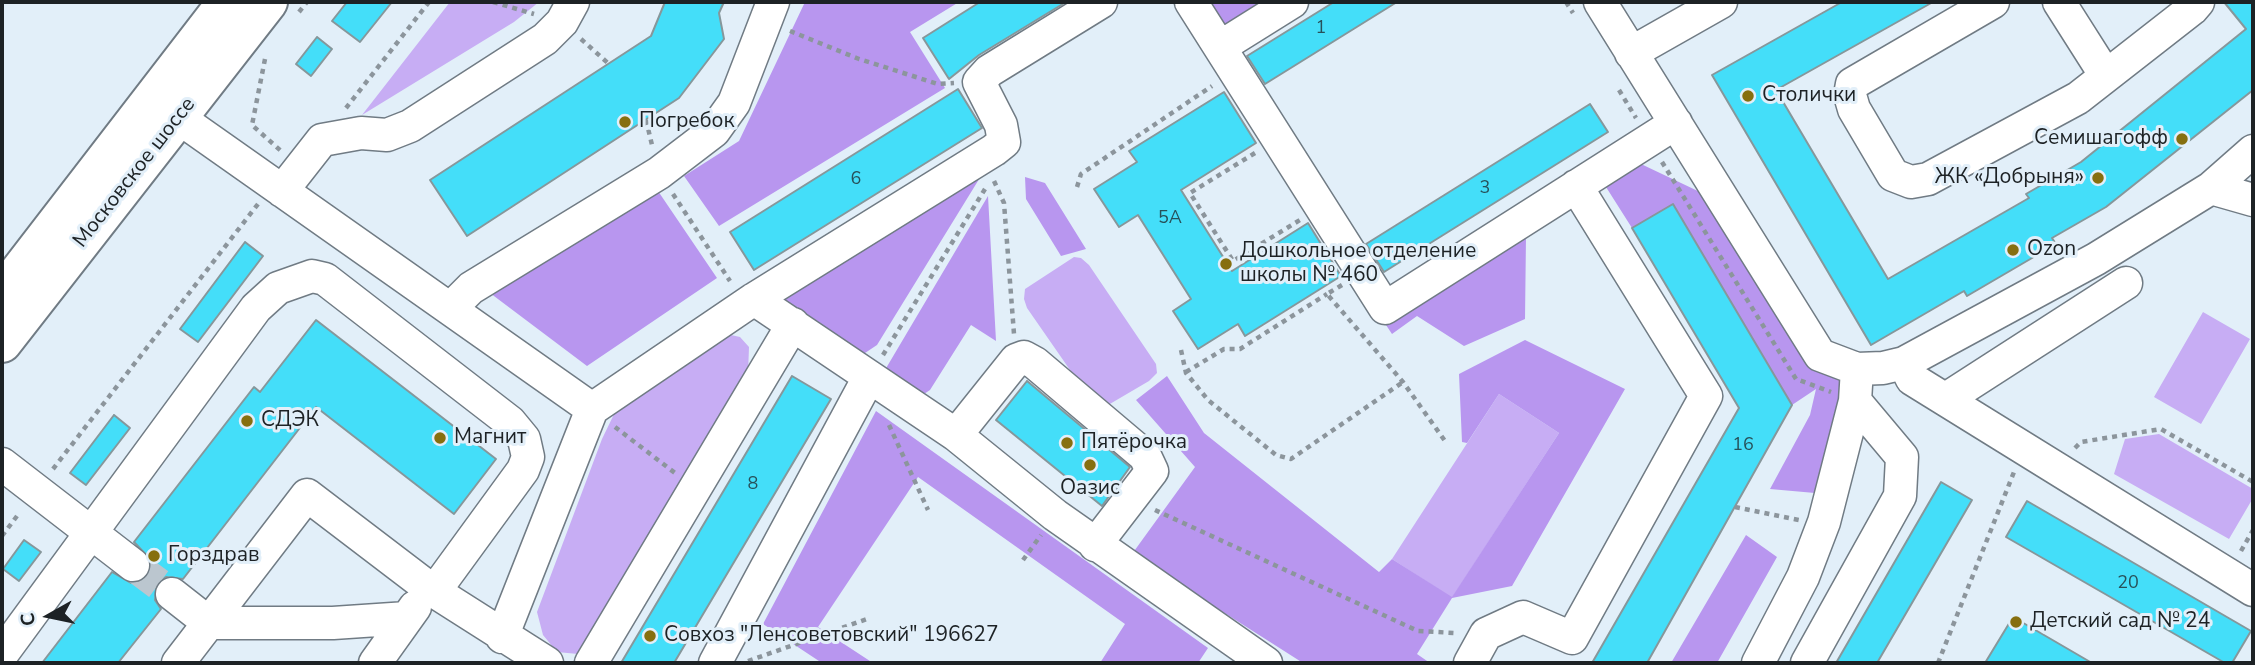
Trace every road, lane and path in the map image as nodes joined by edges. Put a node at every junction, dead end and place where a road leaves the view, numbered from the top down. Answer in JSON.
{"nodes":[{"id":1,"x":227,"y":2,"type":"edge"},
{"id":2,"x":307,"y":2,"type":"edge"},
{"id":3,"x":429,"y":2,"type":"edge"},
{"id":4,"x":493,"y":2,"type":"edge"},
{"id":5,"x":774,"y":2,"type":"edge"},
{"id":6,"x":1101,"y":2,"type":"edge"},
{"id":7,"x":1191,"y":2,"type":"edge"},
{"id":8,"x":1292,"y":2,"type":"edge"},
{"id":9,"x":1600,"y":2,"type":"edge"},
{"id":10,"x":1721,"y":2,"type":"edge"},
{"id":11,"x":1993,"y":2,"type":"edge"},
{"id":12,"x":2059,"y":2,"type":"edge"},
{"id":13,"x":2198,"y":2,"type":"edge"},
{"id":14,"x":567,"y":12,"type":"edge"},
{"id":15,"x":279,"y":13,"type":"edge"},
{"id":16,"x":792,"y":32,"type":"dead end"},
{"id":17,"x":1631,"y":53,"type":"junction"},
{"id":18,"x":266,"y":55,"type":"dead end"},
{"id":19,"x":1220,"y":63,"type":"junction"},
{"id":20,"x":609,"y":64,"type":"dead end"},
{"id":21,"x":2106,"y":76,"type":"junction"},
{"id":22,"x":979,"y":82,"type":"junction"},
{"id":23,"x":165,"y":108,"type":"junction"},
{"id":24,"x":646,"y":120,"type":"dead end"},
{"id":25,"x":1676,"y":123,"type":"junction"},
{"id":26,"x":322,"y":139,"type":"junction"},
{"id":27,"x":1265,"y":146,"type":"dead end"},
{"id":28,"x":2253,"y":151,"type":"edge"},
{"id":29,"x":659,"y":173,"type":"junction"},
{"id":30,"x":285,"y":180,"type":"junction"},
{"id":31,"x":1576,"y":186,"type":"junction"},
{"id":32,"x":1077,"y":187,"type":"dead end"},
{"id":33,"x":2211,"y":188,"type":"junction"},
{"id":34,"x":2253,"y":200,"type":"edge"},
{"id":35,"x":1307,"y":215,"type":"dead end"},
{"id":36,"x":2126,"y":283,"type":"dead end"},
{"id":37,"x":742,"y":290,"type":"junction"},
{"id":38,"x":2,"y":294,"type":"edge"},
{"id":39,"x":1327,"y":294,"type":"dead end"},
{"id":40,"x":450,"y":309,"type":"junction"},
{"id":41,"x":793,"y":324,"type":"junction"},
{"id":42,"x":2,"y":343,"type":"edge"},
{"id":43,"x":1181,"y":349,"type":"dead end"},
{"id":44,"x":1016,"y":360,"type":"junction"},
{"id":45,"x":1904,"y":363,"type":"junction"},
{"id":46,"x":1857,"y":369,"type":"junction"},
{"id":47,"x":1186,"y":373,"type":"junction"},
{"id":48,"x":868,"y":379,"type":"junction"},
{"id":49,"x":1403,"y":382,"type":"dead end"},
{"id":50,"x":1946,"y":399,"type":"junction"},
{"id":51,"x":1855,"y":401,"type":"junction"},
{"id":52,"x":592,"y":409,"type":"junction"},
{"id":53,"x":956,"y":435,"type":"junction"},
{"id":54,"x":2023,"y":449,"type":"junction"},
{"id":55,"x":2072,"y":451,"type":"dead end"},
{"id":56,"x":2,"y":464,"type":"edge"},
{"id":57,"x":2253,"y":482,"type":"edge"},
{"id":58,"x":695,"y":488,"type":"junction"},
{"id":59,"x":37,"y":491,"type":"junction"},
{"id":60,"x":1132,"y":500,"type":"junction"},
{"id":61,"x":1735,"y":507,"type":"dead end"},
{"id":62,"x":928,"y":510,"type":"dead end"},
{"id":63,"x":1824,"y":522,"type":"junction"},
{"id":64,"x":2253,"y":530,"type":"edge"},
{"id":65,"x":90,"y":532,"type":"junction"},
{"id":66,"x":2,"y":536,"type":"edge"},
{"id":67,"x":1095,"y":545,"type":"junction"},
{"id":68,"x":2229,"y":545,"type":"dead end"},
{"id":69,"x":2241,"y":551,"type":"junction"},
{"id":70,"x":2247,"y":555,"type":"dead end"},
{"id":71,"x":133,"y":565,"type":"tunnel mouth"},
{"id":72,"x":432,"y":590,"type":"junction"},
{"id":73,"x":2253,"y":590,"type":"edge"},
{"id":74,"x":172,"y":594,"type":"tunnel mouth"},
{"id":75,"x":407,"y":618,"type":"junction"},
{"id":76,"x":867,"y":619,"type":"dead end"},
{"id":77,"x":209,"y":622,"type":"junction"},
{"id":78,"x":1486,"y":634,"type":"junction"},
{"id":79,"x":502,"y":637,"type":"junction"},
{"id":80,"x":2,"y":654,"type":"edge"},
{"id":81,"x":729,"y":660,"type":"edge"},
{"id":82,"x":1251,"y":660,"type":"edge"},
{"id":83,"x":178,"y":663,"type":"edge"},
{"id":84,"x":375,"y":663,"type":"edge"},
{"id":85,"x":547,"y":663,"type":"edge"},
{"id":86,"x":591,"y":663,"type":"edge"},
{"id":87,"x":1470,"y":663,"type":"edge"},
{"id":88,"x":1758,"y":663,"type":"edge"},
{"id":89,"x":1807,"y":663,"type":"edge"},
{"id":90,"x":1938,"y":663,"type":"edge"}],
"edges":[{"from":1,"to":23,"type":"highway","name":"Московское шоссе"},
{"from":2,"to":15,"type":"path"},
{"from":3,"to":26,"type":"path"},
{"from":4,"to":14,"type":"path"},
{"from":5,"to":29,"type":"street"},
{"from":6,"to":22,"type":"street"},
{"from":7,"to":19,"type":"street"},
{"from":8,"to":19,"type":"street"},
{"from":9,"to":17,"type":"street"},
{"from":10,"to":17,"type":"street"},
{"from":11,"to":21,"type":"street"},
{"from":12,"to":21,"type":"street"},
{"from":13,"to":21,"type":"street"},
{"from":14,"to":20,"type":"path"},
{"from":14,"to":26,"type":"street"},
{"from":15,"to":23,"type":"highway","name":"Московское шоссе"},
{"from":16,"to":22,"type":"path"},
{"from":17,"to":25,"type":"street"},
{"from":18,"to":30,"type":"path"},
{"from":19,"to":31,"type":"street"},
{"from":19,"to":32,"type":"path"},
{"from":22,"to":37,"type":"street"},
{"from":23,"to":30,"type":"street"},
{"from":23,"to":38,"type":"highway","name":"Московское шоссе"},
{"from":23,"to":42,"type":"highway","name":"Московское шоссе"},
{"from":24,"to":29,"type":"path"},
{"from":25,"to":31,"type":"street"},
{"from":25,"to":46,"type":"street"},
{"from":26,"to":30,"type":"street"},
{"from":27,"to":35,"type":"path"},
{"from":28,"to":33,"type":"street"},
{"from":29,"to":37,"type":"path"},
{"from":29,"to":40,"type":"street"},
{"from":30,"to":40,"type":"street"},
{"from":30,"to":59,"type":"path"},
{"from":31,"to":78,"type":"street"},
{"from":33,"to":34,"type":"street"},
{"from":33,"to":45,"type":"street"},
{"from":36,"to":50,"type":"street"},
{"from":37,"to":41,"type":"street"},
{"from":37,"to":52,"type":"street"},
{"from":39,"to":47,"type":"path"},
{"from":40,"to":52,"type":"street"},
{"from":41,"to":48,"type":"street"},
{"from":41,"to":58,"type":"street"},
{"from":43,"to":47,"type":"path"},
{"from":44,"to":48,"type":"path"},
{"from":44,"to":53,"type":"street"},
{"from":44,"to":60,"type":"street"},
{"from":45,"to":46,"type":"street"},
{"from":45,"to":50,"type":"street"},
{"from":46,"to":51,"type":"street"},
{"from":47,"to":49,"type":"path"},
{"from":48,"to":53,"type":"street"},
{"from":48,"to":62,"type":"path"},
{"from":48,"to":81,"type":"street"},
{"from":50,"to":54,"type":"street"},
{"from":51,"to":63,"type":"street"},
{"from":51,"to":89,"type":"street"},
{"from":52,"to":58,"type":"path"},
{"from":52,"to":79,"type":"street"},
{"from":53,"to":67,"type":"street"},
{"from":54,"to":73,"type":"street"},
{"from":54,"to":90,"type":"path"},
{"from":55,"to":57,"type":"path"},
{"from":56,"to":59,"type":"street"},
{"from":58,"to":86,"type":"street"},
{"from":59,"to":65,"type":"street"},
{"from":59,"to":66,"type":"path"},
{"from":60,"to":67,"type":"street"},
{"from":60,"to":78,"type":"path"},
{"from":61,"to":63,"type":"path"},
{"from":63,"to":88,"type":"street"},
{"from":64,"to":69,"type":"path"},
{"from":65,"to":71,"type":"street"},
{"from":65,"to":72,"type":"street"},
{"from":65,"to":80,"type":"street"},
{"from":67,"to":82,"type":"street"},
{"from":68,"to":69,"type":"path"},
{"from":69,"to":70,"type":"path"},
{"from":72,"to":75,"type":"street"},
{"from":72,"to":77,"type":"street"},
{"from":72,"to":79,"type":"street"},
{"from":74,"to":77,"type":"street"},
{"from":75,"to":77,"type":"street"},
{"from":75,"to":84,"type":"street"},
{"from":76,"to":81,"type":"path"},
{"from":77,"to":83,"type":"street"},
{"from":78,"to":87,"type":"street"},
{"from":79,"to":85,"type":"street"}]}
